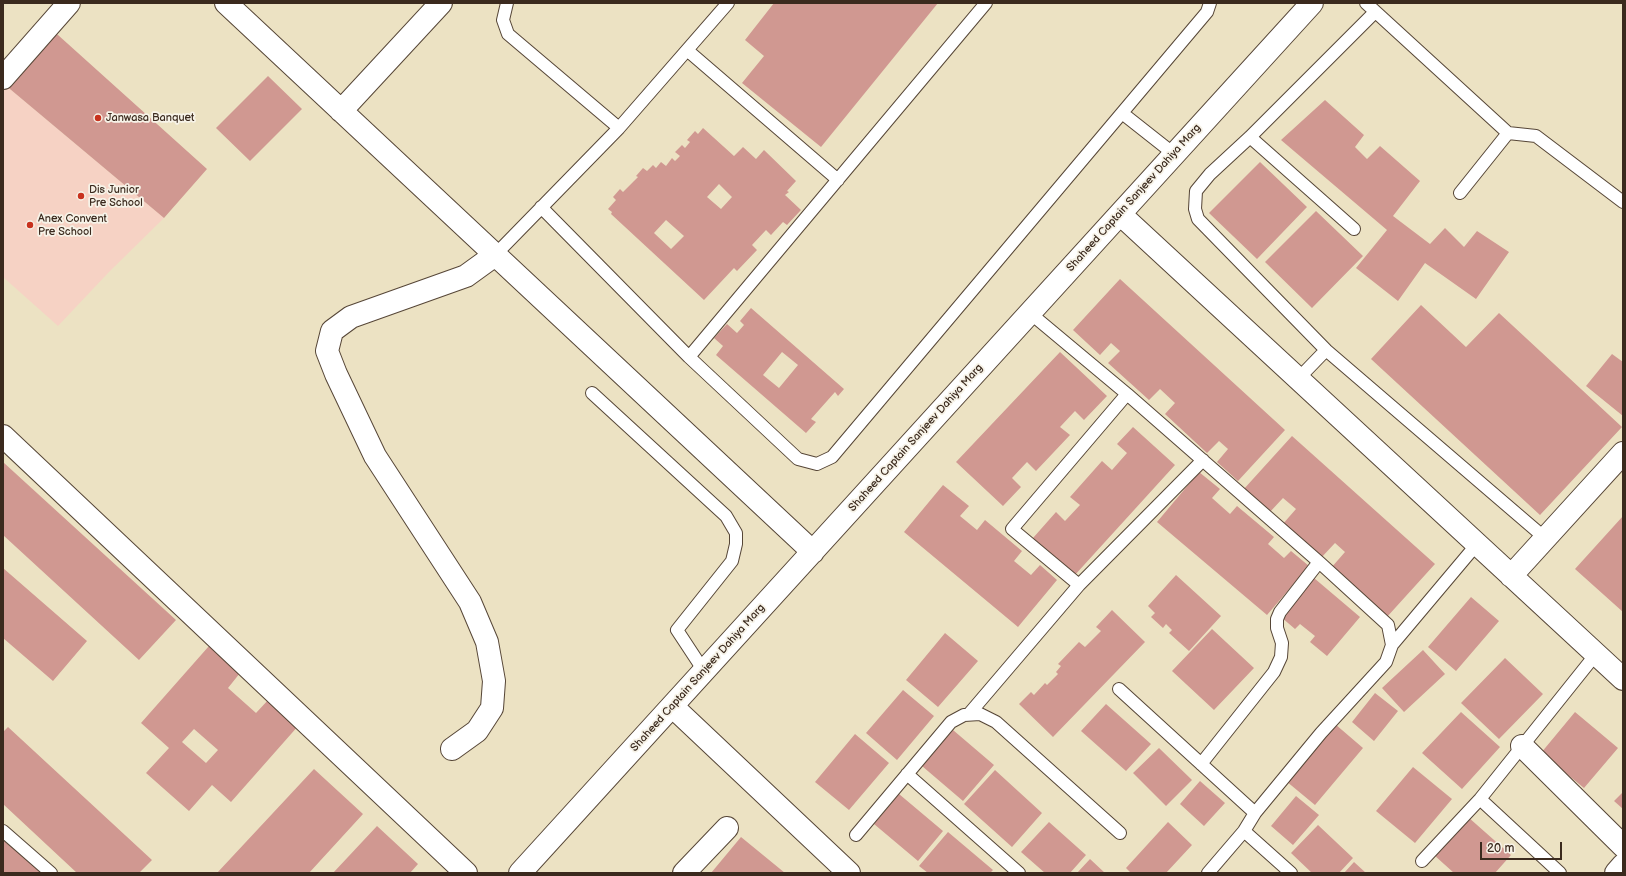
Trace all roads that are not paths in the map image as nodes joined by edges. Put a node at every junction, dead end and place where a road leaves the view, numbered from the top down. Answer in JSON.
{"nodes":[{"id":1,"x":69,"y":3,"type":"edge"},
{"id":2,"x":226,"y":3,"type":"edge"},
{"id":3,"x":441,"y":3,"type":"edge"},
{"id":4,"x":508,"y":3,"type":"edge"},
{"id":5,"x":728,"y":3,"type":"edge"},
{"id":6,"x":986,"y":3,"type":"edge"},
{"id":7,"x":1210,"y":3,"type":"edge"},
{"id":8,"x":1312,"y":3,"type":"edge"},
{"id":9,"x":1366,"y":3,"type":"edge"},
{"id":10,"x":1375,"y":12,"type":"junction"},
{"id":11,"x":687,"y":50,"type":"junction"},
{"id":12,"x":3,"y":78,"type":"edge"},
{"id":13,"x":341,"y":111,"type":"junction"},
{"id":14,"x":1122,"y":113,"type":"junction"},
{"id":15,"x":619,"y":128,"type":"junction"},
{"id":16,"x":1508,"y":133,"type":"junction"},
{"id":17,"x":1250,"y":137,"type":"junction"},
{"id":18,"x":1174,"y":154,"type":"junction"},
{"id":19,"x":838,"y":180,"type":"junction"},
{"id":20,"x":1460,"y":193,"type":"dead end"},
{"id":21,"x":1623,"y":202,"type":"edge"},
{"id":22,"x":541,"y":207,"type":"junction"},
{"id":23,"x":1120,"y":214,"type":"junction"},
{"id":24,"x":1354,"y":229,"type":"dead end"},
{"id":25,"x":495,"y":255,"type":"junction"},
{"id":26,"x":1030,"y":313,"type":"junction"},
{"id":27,"x":1326,"y":350,"type":"junction"},
{"id":28,"x":689,"y":357,"type":"junction"},
{"id":29,"x":1298,"y":379,"type":"junction"},
{"id":30,"x":592,"y":393,"type":"dead end"},
{"id":31,"x":1127,"y":394,"type":"junction"},
{"id":32,"x":3,"y":436,"type":"edge"},
{"id":33,"x":1623,"y":453,"type":"edge"},
{"id":34,"x":1203,"y":460,"type":"junction"},
{"id":35,"x":1545,"y":538,"type":"junction"},
{"id":36,"x":1477,"y":544,"type":"junction"},
{"id":37,"x":813,"y":552,"type":"junction"},
{"id":38,"x":1319,"y":562,"type":"junction"},
{"id":39,"x":1511,"y":576,"type":"junction"},
{"id":40,"x":1079,"y":585,"type":"junction"},
{"id":41,"x":1392,"y":645,"type":"junction"},
{"id":42,"x":1596,"y":654,"type":"junction"},
{"id":43,"x":704,"y":671,"type":"junction"},
{"id":44,"x":1623,"y":679,"type":"edge"},
{"id":45,"x":1119,"y":689,"type":"dead end"},
{"id":46,"x":672,"y":706,"type":"junction"},
{"id":47,"x":969,"y":714,"type":"junction"},
{"id":48,"x":1522,"y":746,"type":"junction"},
{"id":49,"x":452,"y":749,"type":"dead end"},
{"id":50,"x":1202,"y":764,"type":"junction"},
{"id":51,"x":907,"y":774,"type":"junction"},
{"id":52,"x":1480,"y":799,"type":"junction"},
{"id":53,"x":1255,"y":813,"type":"junction"},
{"id":54,"x":727,"y":828,"type":"dead end"},
{"id":55,"x":3,"y":831,"type":"edge"},
{"id":56,"x":1244,"y":831,"type":"junction"},
{"id":57,"x":1120,"y":833,"type":"dead end"},
{"id":58,"x":856,"y":835,"type":"dead end"},
{"id":59,"x":1623,"y":846,"type":"edge"},
{"id":60,"x":1422,"y":861,"type":"dead end"},
{"id":61,"x":1623,"y":865,"type":"edge"},
{"id":62,"x":51,"y":873,"type":"edge"},
{"id":63,"x":466,"y":873,"type":"edge"},
{"id":64,"x":520,"y":873,"type":"edge"},
{"id":65,"x":684,"y":873,"type":"edge"},
{"id":66,"x":850,"y":873,"type":"edge"},
{"id":67,"x":1019,"y":873,"type":"edge"},
{"id":68,"x":1208,"y":873,"type":"edge"},
{"id":69,"x":1292,"y":873,"type":"edge"},
{"id":70,"x":1560,"y":873,"type":"edge"},
{"id":71,"x":1616,"y":873,"type":"edge"}],
"edges":[{"from":1,"to":12,"type":"street"},
{"from":2,"to":13,"type":"street"},
{"from":3,"to":13,"type":"street"},
{"from":4,"to":15,"type":"lane"},
{"from":5,"to":11,"type":"lane"},
{"from":6,"to":19,"type":"lane"},
{"from":7,"to":14,"type":"lane"},
{"from":8,"to":18,"type":"street","name":"Shaheed Captain Sanjeev Dahiya Marg"},
{"from":9,"to":10,"type":"lane"},
{"from":10,"to":16,"type":"lane"},
{"from":10,"to":17,"type":"lane"},
{"from":11,"to":15,"type":"lane"},
{"from":11,"to":19,"type":"lane"},
{"from":13,"to":25,"type":"street"},
{"from":14,"to":18,"type":"lane"},
{"from":14,"to":28,"type":"lane"},
{"from":15,"to":22,"type":"lane"},
{"from":16,"to":20,"type":"lane"},
{"from":16,"to":21,"type":"lane"},
{"from":17,"to":24,"type":"lane"},
{"from":17,"to":27,"type":"lane"},
{"from":18,"to":23,"type":"street","name":"Shaheed Captain Sanjeev Dahiya Marg"},
{"from":19,"to":28,"type":"lane"},
{"from":22,"to":25,"type":"lane"},
{"from":22,"to":28,"type":"lane"},
{"from":23,"to":26,"type":"street","name":"Shaheed Captain Sanjeev Dahiya Marg"},
{"from":23,"to":29,"type":"street"},
{"from":25,"to":37,"type":"street"},
{"from":25,"to":49,"type":"street"},
{"from":26,"to":31,"type":"lane"},
{"from":26,"to":37,"type":"street","name":"Shaheed Captain Sanjeev Dahiya Marg"},
{"from":27,"to":29,"type":"lane"},
{"from":27,"to":35,"type":"lane"},
{"from":29,"to":36,"type":"street"},
{"from":30,"to":43,"type":"lane"},
{"from":31,"to":34,"type":"lane"},
{"from":31,"to":40,"type":"lane"},
{"from":32,"to":63,"type":"street"},
{"from":33,"to":35,"type":"street"},
{"from":34,"to":38,"type":"lane"},
{"from":34,"to":40,"type":"lane"},
{"from":35,"to":39,"type":"street"},
{"from":36,"to":39,"type":"street"},
{"from":36,"to":41,"type":"lane"},
{"from":37,"to":43,"type":"street","name":"Shaheed Captain Sanjeev Dahiya Marg"},
{"from":38,"to":41,"type":"lane"},
{"from":38,"to":50,"type":"lane"},
{"from":39,"to":42,"type":"street"},
{"from":40,"to":47,"type":"lane"},
{"from":41,"to":53,"type":"lane"},
{"from":42,"to":44,"type":"street"},
{"from":42,"to":48,"type":"lane"},
{"from":43,"to":46,"type":"street","name":"Shaheed Captain Sanjeev Dahiya Marg"},
{"from":45,"to":50,"type":"lane"},
{"from":46,"to":64,"type":"street","name":"Shaheed Captain Sanjeev Dahiya Marg"},
{"from":46,"to":66,"type":"street"},
{"from":47,"to":51,"type":"lane"},
{"from":47,"to":57,"type":"lane"},
{"from":48,"to":52,"type":"lane"},
{"from":48,"to":59,"type":"street"},
{"from":50,"to":53,"type":"lane"},
{"from":51,"to":58,"type":"lane"},
{"from":51,"to":67,"type":"lane"},
{"from":52,"to":60,"type":"lane"},
{"from":52,"to":70,"type":"lane"},
{"from":53,"to":56,"type":"lane"},
{"from":54,"to":65,"type":"street"},
{"from":55,"to":62,"type":"lane"},
{"from":56,"to":68,"type":"lane"},
{"from":56,"to":69,"type":"lane"},
{"from":61,"to":71,"type":"street"}]}
